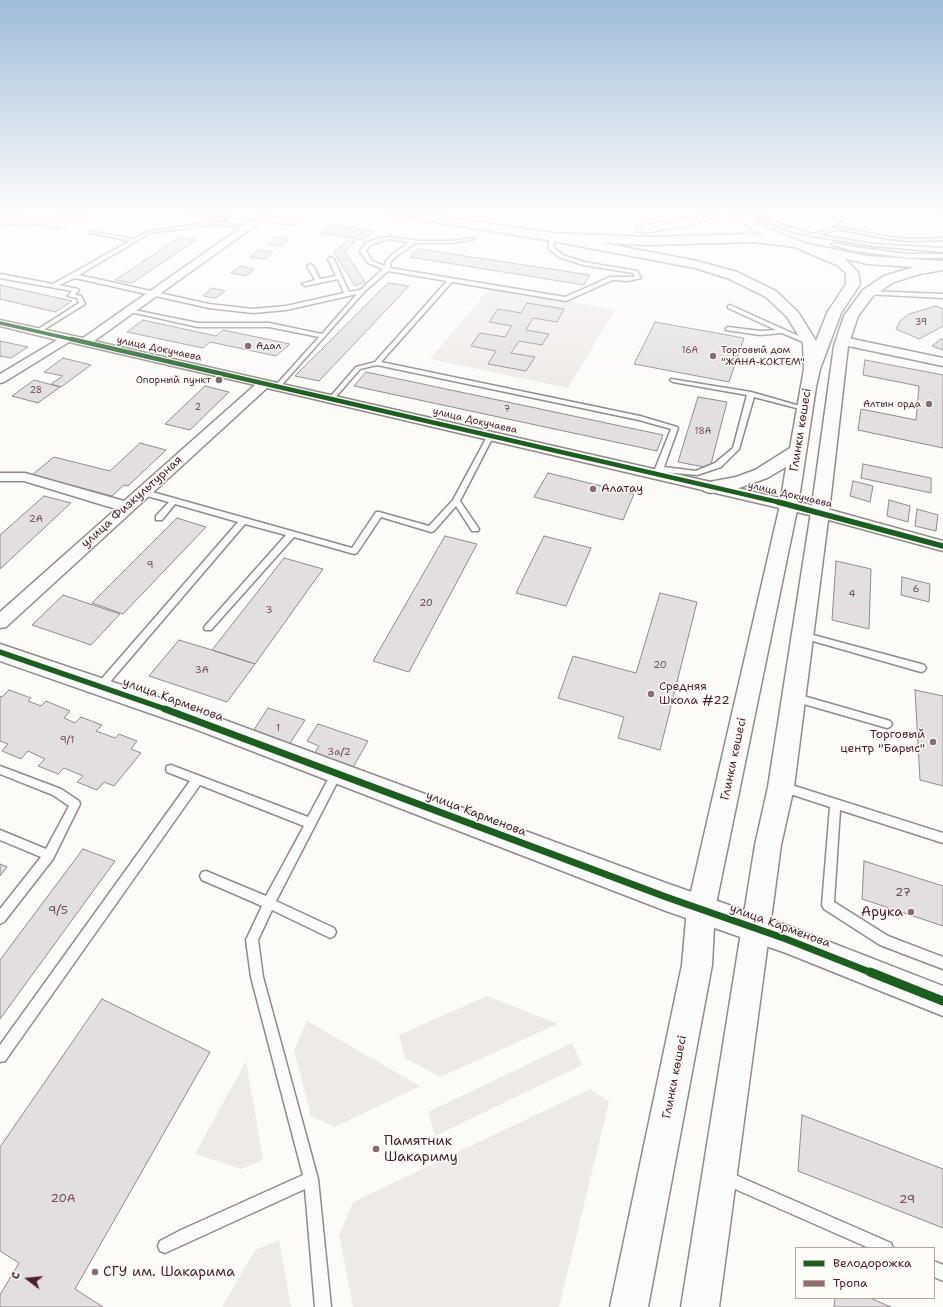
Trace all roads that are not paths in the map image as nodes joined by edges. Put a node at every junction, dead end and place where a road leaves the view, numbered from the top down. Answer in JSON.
{"nodes":[{"id":1,"x":79,"y":273,"type":"edge"},
{"id":2,"x":184,"y":273,"type":"edge"},
{"id":3,"x":314,"y":273,"type":"edge"},
{"id":4,"x":338,"y":273,"type":"edge"},
{"id":5,"x":383,"y":273,"type":"edge"},
{"id":6,"x":410,"y":273,"type":"edge"},
{"id":7,"x":635,"y":273,"type":"edge"},
{"id":8,"x":725,"y":273,"type":"edge"},
{"id":9,"x":852,"y":273,"type":"edge"},
{"id":10,"x":908,"y":273,"type":"edge"},
{"id":11,"x":0,"y":276,"type":"edge"},
{"id":12,"x":74,"y":276,"type":"junction"},
{"id":13,"x":340,"y":277,"type":"junction"},
{"id":14,"x":451,"y":280,"type":"junction"},
{"id":15,"x":318,"y":281,"type":"junction"},
{"id":16,"x":305,"y":284,"type":"dead end"},
{"id":17,"x":54,"y":286,"type":"junction"},
{"id":18,"x":362,"y":292,"type":"junction"},
{"id":19,"x":868,"y":293,"type":"junction"},
{"id":20,"x":154,"y":294,"type":"junction"},
{"id":21,"x":348,"y":295,"type":"junction"},
{"id":22,"x":943,"y":296,"type":"edge"},
{"id":23,"x":730,"y":307,"type":"dead end"},
{"id":24,"x":243,"y":310,"type":"junction"},
{"id":25,"x":129,"y":311,"type":"junction"},
{"id":26,"x":238,"y":315,"type":"dead end"},
{"id":27,"x":234,"y":320,"type":"dead end"},
{"id":28,"x":0,"y":323,"type":"edge"},
{"id":29,"x":229,"y":325,"type":"junction"},
{"id":30,"x":728,"y":329,"type":"dead end"},
{"id":31,"x":782,"y":330,"type":"junction"},
{"id":32,"x":37,"y":332,"type":"junction"},
{"id":33,"x":323,"y":336,"type":"junction"},
{"id":34,"x":66,"y":339,"type":"junction"},
{"id":35,"x":843,"y":341,"type":"junction"},
{"id":36,"x":84,"y":343,"type":"junction"},
{"id":37,"x":810,"y":343,"type":"junction"},
{"id":38,"x":943,"y":362,"type":"edge"},
{"id":39,"x":377,"y":363,"type":"junction"},
{"id":40,"x":812,"y":369,"type":"junction"},
{"id":41,"x":0,"y":380,"type":"edge"},
{"id":42,"x":673,"y":380,"type":"dead end"},
{"id":43,"x":271,"y":384,"type":"junction"},
{"id":44,"x":751,"y":394,"type":"junction"},
{"id":45,"x":332,"y":398,"type":"junction"},
{"id":46,"x":804,"y":408,"type":"junction"},
{"id":47,"x":491,"y":436,"type":"junction"},
{"id":48,"x":798,"y":450,"type":"junction"},
{"id":49,"x":658,"y":472,"type":"junction"},
{"id":50,"x":0,"y":477,"type":"edge"},
{"id":51,"x":710,"y":487,"type":"junction"},
{"id":52,"x":142,"y":492,"type":"junction"},
{"id":53,"x":174,"y":501,"type":"junction"},
{"id":54,"x":456,"y":501,"type":"junction"},
{"id":55,"x":789,"y":505,"type":"junction"},
{"id":56,"x":126,"y":507,"type":"junction"},
{"id":57,"x":820,"y":512,"type":"junction"},
{"id":58,"x":159,"y":518,"type":"dead end"},
{"id":59,"x":243,"y":521,"type":"junction"},
{"id":60,"x":475,"y":529,"type":"dead end"},
{"id":61,"x":292,"y":534,"type":"junction"},
{"id":62,"x":943,"y":546,"type":"edge"},
{"id":63,"x":0,"y":622,"type":"edge"},
{"id":64,"x":208,"y":628,"type":"dead end"},
{"id":65,"x":802,"y":635,"type":"junction"},
{"id":66,"x":0,"y":652,"type":"edge"},
{"id":67,"x":920,"y":668,"type":"dead end"},
{"id":68,"x":101,"y":686,"type":"junction"},
{"id":69,"x":794,"y":697,"type":"junction"},
{"id":70,"x":887,"y":724,"type":"dead end"},
{"id":71,"x":171,"y":769,"type":"dead end"},
{"id":72,"x":0,"y":770,"type":"edge"},
{"id":73,"x":337,"y":773,"type":"junction"},
{"id":74,"x":197,"y":780,"type":"junction"},
{"id":75,"x":781,"y":787,"type":"junction"},
{"id":76,"x":835,"y":804,"type":"junction"},
{"id":77,"x":310,"y":823,"type":"junction"},
{"id":78,"x":0,"y":835,"type":"edge"},
{"id":79,"x":943,"y":838,"type":"edge"},
{"id":80,"x":49,"y":856,"type":"junction"},
{"id":81,"x":206,"y":876,"type":"dead end"},
{"id":82,"x":269,"y":904,"type":"junction"},
{"id":83,"x":701,"y":909,"type":"junction"},
{"id":84,"x":0,"y":918,"type":"edge"},
{"id":85,"x":756,"y":929,"type":"junction"},
{"id":86,"x":330,"y":932,"type":"dead end"},
{"id":87,"x":943,"y":963,"type":"edge"},
{"id":88,"x":943,"y":1000,"type":"edge"},
{"id":89,"x":0,"y":1056,"type":"edge"},
{"id":90,"x":720,"y":1175,"type":"junction"},
{"id":91,"x":311,"y":1179,"type":"junction"},
{"id":92,"x":165,"y":1246,"type":"dead end"},
{"id":93,"x":884,"y":1247,"type":"edge"},
{"id":94,"x":323,"y":1307,"type":"edge"},
{"id":95,"x":629,"y":1307,"type":"edge"},
{"id":96,"x":700,"y":1307,"type":"edge"}],
"edges":[{"from":1,"to":12,"type":"lane"},
{"from":2,"to":20,"type":"street"},
{"from":3,"to":15,"type":"lane"},
{"from":4,"to":13,"type":"lane"},
{"from":5,"to":18,"type":"lane"},
{"from":6,"to":14,"type":"lane"},
{"from":7,"to":14,"type":"lane"},
{"from":8,"to":37,"type":"main road"},
{"from":9,"to":40,"type":"main road","name":"Глинки көшесі"},
{"from":10,"to":19,"type":"main road"},
{"from":11,"to":17,"type":"lane"},
{"from":12,"to":17,"type":"lane"},
{"from":12,"to":20,"type":"lane"},
{"from":13,"to":15,"type":"lane"},
{"from":13,"to":21,"type":"lane"},
{"from":14,"to":39,"type":"lane"},
{"from":15,"to":16,"type":"lane"},
{"from":17,"to":32,"type":"lane"},
{"from":18,"to":21,"type":"lane"},
{"from":18,"to":33,"type":"lane"},
{"from":19,"to":22,"type":"lane"},
{"from":19,"to":35,"type":"main road"},
{"from":20,"to":24,"type":"lane"},
{"from":20,"to":25,"type":"street"},
{"from":21,"to":24,"type":"lane"},
{"from":23,"to":31,"type":"lane"},
{"from":24,"to":26,"type":"lane"},
{"from":25,"to":29,"type":"lane"},
{"from":25,"to":36,"type":"street"},
{"from":27,"to":29,"type":"lane"},
{"from":28,"to":32,"type":"street","name":"улица Докучаева"},
{"from":29,"to":33,"type":"lane"},
{"from":30,"to":31,"type":"lane"},
{"from":31,"to":37,"type":"lane"},
{"from":32,"to":34,"type":"street","name":"улица Докучаева"},
{"from":33,"to":43,"type":"lane"},
{"from":34,"to":36,"type":"street","name":"улица Докучаева"},
{"from":34,"to":41,"type":"street"},
{"from":35,"to":38,"type":"street"},
{"from":35,"to":57,"type":"main road"},
{"from":36,"to":43,"type":"street","name":"улица Докучаева"},
{"from":37,"to":40,"type":"main road"},
{"from":39,"to":45,"type":"lane"},
{"from":39,"to":49,"type":"lane"},
{"from":40,"to":46,"type":"main road","name":"Глинки көшесі"},
{"from":42,"to":44,"type":"lane"},
{"from":43,"to":45,"type":"street","name":"улица Докучаева"},
{"from":43,"to":52,"type":"street","name":"улица Физкультурная"},
{"from":44,"to":46,"type":"lane"},
{"from":44,"to":49,"type":"lane"},
{"from":45,"to":47,"type":"street","name":"улица Докучаева"},
{"from":46,"to":48,"type":"main road","name":"Глинки көшесі"},
{"from":47,"to":49,"type":"street","name":"улица Докучаева"},
{"from":47,"to":54,"type":"lane"},
{"from":48,"to":51,"type":"main road"},
{"from":48,"to":55,"type":"main road","name":"Глинки көшесі"},
{"from":49,"to":51,"type":"street","name":"улица Докучаева"},
{"from":50,"to":56,"type":"street"},
{"from":51,"to":55,"type":"street","name":"улица Докучаева"},
{"from":52,"to":53,"type":"lane"},
{"from":52,"to":56,"type":"street","name":"улица Физкультурная"},
{"from":53,"to":58,"type":"lane"},
{"from":53,"to":59,"type":"lane"},
{"from":54,"to":60,"type":"lane"},
{"from":54,"to":61,"type":"lane"},
{"from":55,"to":57,"type":"street","name":"улица Докучаева"},
{"from":55,"to":83,"type":"main road","name":"Глинки көшесі"},
{"from":56,"to":63,"type":"street","name":"улица Физкультурная"},
{"from":57,"to":62,"type":"street","name":"улица Докучаева"},
{"from":57,"to":65,"type":"main road"},
{"from":59,"to":61,"type":"lane"},
{"from":59,"to":68,"type":"lane"},
{"from":61,"to":64,"type":"lane"},
{"from":65,"to":67,"type":"lane"},
{"from":65,"to":69,"type":"main road"},
{"from":66,"to":68,"type":"main road","name":"улица Карменова"},
{"from":68,"to":73,"type":"main road","name":"улица Карменова"},
{"from":69,"to":70,"type":"lane"},
{"from":69,"to":75,"type":"main road"},
{"from":71,"to":74,"type":"lane"},
{"from":72,"to":80,"type":"lane"},
{"from":73,"to":77,"type":"lane"},
{"from":73,"to":83,"type":"main road","name":"улица Карменова"},
{"from":74,"to":77,"type":"lane"},
{"from":74,"to":89,"type":"lane"},
{"from":75,"to":76,"type":"lane"},
{"from":75,"to":85,"type":"main road"},
{"from":76,"to":79,"type":"lane"},
{"from":76,"to":87,"type":"lane"},
{"from":77,"to":82,"type":"lane"},
{"from":78,"to":80,"type":"lane"},
{"from":80,"to":84,"type":"lane"},
{"from":81,"to":82,"type":"lane"},
{"from":82,"to":86,"type":"lane"},
{"from":82,"to":91,"type":"lane"},
{"from":83,"to":85,"type":"main road","name":"улица Карменова"},
{"from":83,"to":95,"type":"main road","name":"Глинки көшесі"},
{"from":85,"to":88,"type":"main road","name":"улица Карменова"},
{"from":85,"to":90,"type":"main road"},
{"from":90,"to":93,"type":"lane"},
{"from":90,"to":96,"type":"main road"},
{"from":91,"to":92,"type":"lane"},
{"from":91,"to":94,"type":"lane"}]}
